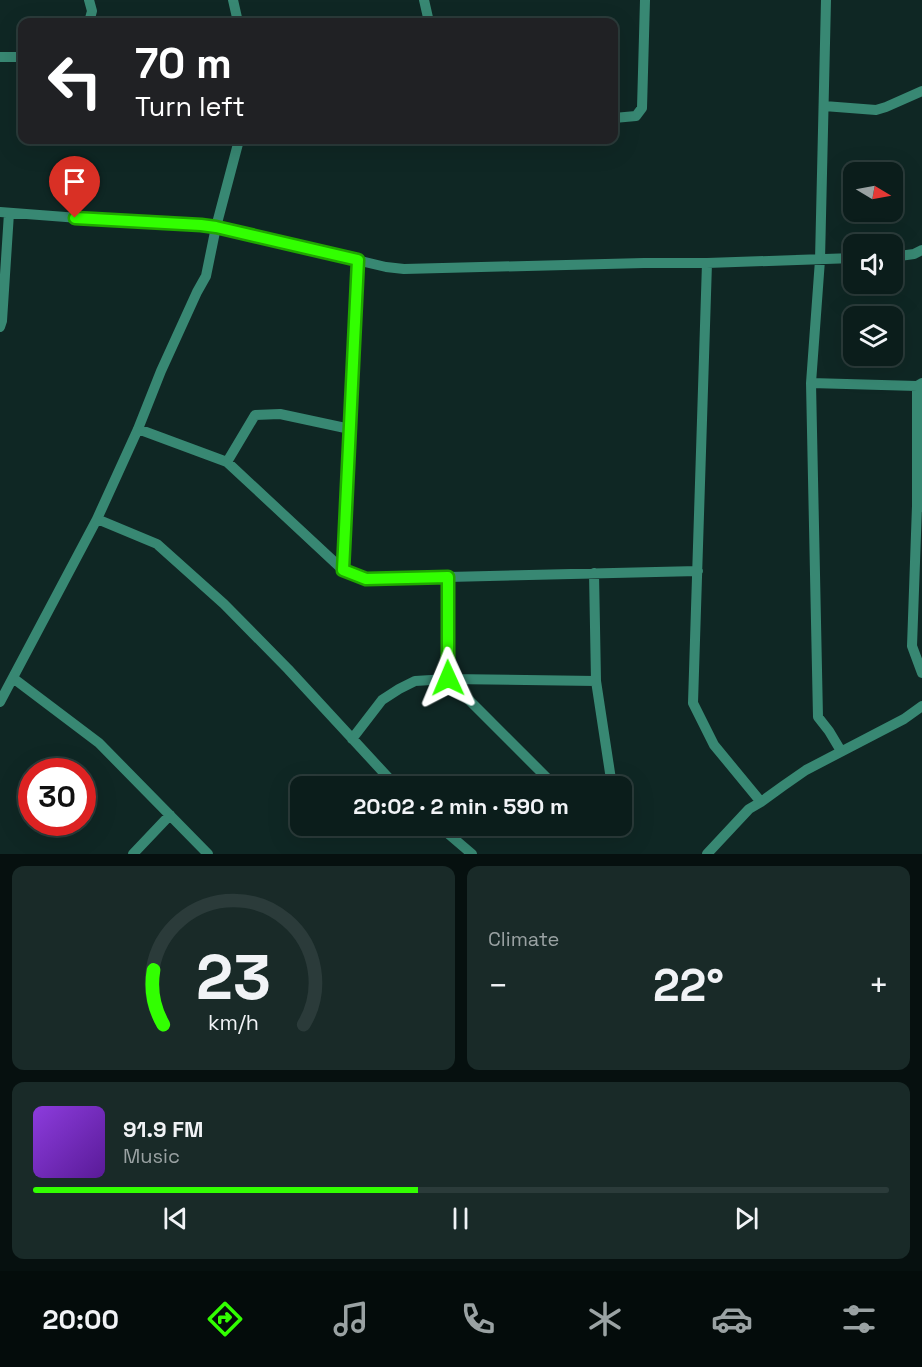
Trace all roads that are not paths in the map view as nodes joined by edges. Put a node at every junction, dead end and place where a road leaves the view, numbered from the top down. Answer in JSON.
{"nodes":[{"id":1,"x":89,"y":0,"type":"edge"},
{"id":2,"x":232,"y":0,"type":"edge"},
{"id":3,"x":424,"y":0,"type":"edge"},
{"id":4,"x":645,"y":0,"type":"edge"},
{"id":5,"x":826,"y":0,"type":"edge"},
{"id":6,"x":90,"y":18,"type":"edge"},
{"id":7,"x":237,"y":18,"type":"edge"},
{"id":8,"x":428,"y":18,"type":"edge"},
{"id":9,"x":0,"y":57,"type":"edge"},
{"id":10,"x":18,"y":57,"type":"edge"},
{"id":11,"x":922,"y":91,"type":"edge"},
{"id":12,"x":824,"y":106,"type":"junction"},
{"id":13,"x":618,"y":118,"type":"edge"},
{"id":14,"x":238,"y":144,"type":"edge"},
{"id":15,"x":5,"y":212,"type":"edge"},
{"id":16,"x":216,"y":227,"type":"junction"},
{"id":17,"x":922,"y":250,"type":"edge"},
{"id":18,"x":903,"y":256,"type":"edge"},
{"id":19,"x":843,"y":259,"type":"edge"},
{"id":20,"x":358,"y":260,"type":"junction"},
{"id":21,"x":820,"y":260,"type":"junction"},
{"id":22,"x":707,"y":263,"type":"junction"},
{"id":23,"x":0,"y":327,"type":"edge"},
{"id":24,"x":811,"y":383,"type":"junction"},
{"id":25,"x":920,"y":385,"type":"edge"},
{"id":26,"x":138,"y":429,"type":"junction"},
{"id":27,"x":350,"y":429,"type":"junction"},
{"id":28,"x":227,"y":462,"type":"junction"},
{"id":29,"x":919,"y":506,"type":"edge"},
{"id":30,"x":97,"y":519,"type":"junction"},
{"id":31,"x":343,"y":570,"type":"junction"},
{"id":32,"x":698,"y":571,"type":"junction"},
{"id":33,"x":594,"y":573,"type":"junction"},
{"id":34,"x":448,"y":577,"type":"junction"},
{"id":35,"x":922,"y":673,"type":"edge"},
{"id":36,"x":13,"y":678,"type":"junction"},
{"id":37,"x":448,"y":678,"type":"junction"},
{"id":38,"x":596,"y":681,"type":"junction"},
{"id":39,"x":0,"y":702,"type":"edge"},
{"id":40,"x":922,"y":706,"type":"edge"},
{"id":41,"x":352,"y":739,"type":"junction"},
{"id":42,"x":841,"y":751,"type":"junction"},
{"id":43,"x":387,"y":776,"type":"edge"},
{"id":44,"x":545,"y":776,"type":"edge"},
{"id":45,"x":610,"y":776,"type":"edge"},
{"id":46,"x":761,"y":802,"type":"junction"},
{"id":47,"x":170,"y":815,"type":"junction"},
{"id":48,"x":451,"y":836,"type":"edge"},
{"id":49,"x":133,"y":854,"type":"edge"},
{"id":50,"x":208,"y":854,"type":"edge"},
{"id":51,"x":472,"y":854,"type":"edge"},
{"id":52,"x":707,"y":854,"type":"edge"}],
"edges":[{"from":1,"to":6,"type":"street"},
{"from":2,"to":7,"type":"street"},
{"from":3,"to":8,"type":"street"},
{"from":4,"to":13,"type":"street"},
{"from":5,"to":12,"type":"street"},
{"from":9,"to":10,"type":"street"},
{"from":11,"to":12,"type":"street"},
{"from":12,"to":21,"type":"street"},
{"from":14,"to":16,"type":"street"},
{"from":15,"to":16,"type":"street"},
{"from":15,"to":23,"type":"street"},
{"from":16,"to":20,"type":"street"},
{"from":16,"to":26,"type":"street"},
{"from":17,"to":18,"type":"street"},
{"from":19,"to":21,"type":"street"},
{"from":20,"to":22,"type":"street"},
{"from":20,"to":27,"type":"street"},
{"from":21,"to":22,"type":"street"},
{"from":21,"to":24,"type":"street"},
{"from":22,"to":32,"type":"street"},
{"from":24,"to":25,"type":"street"},
{"from":24,"to":42,"type":"street"},
{"from":25,"to":29,"type":"street"},
{"from":26,"to":28,"type":"street"},
{"from":26,"to":30,"type":"street"},
{"from":27,"to":28,"type":"street"},
{"from":27,"to":31,"type":"street"},
{"from":28,"to":31,"type":"street"},
{"from":29,"to":35,"type":"street"},
{"from":30,"to":36,"type":"street"},
{"from":30,"to":41,"type":"street"},
{"from":31,"to":34,"type":"street"},
{"from":32,"to":33,"type":"street"},
{"from":32,"to":46,"type":"street"},
{"from":33,"to":34,"type":"street"},
{"from":33,"to":38,"type":"street"},
{"from":34,"to":37,"type":"street"},
{"from":36,"to":39,"type":"street"},
{"from":36,"to":47,"type":"street"},
{"from":37,"to":38,"type":"street"},
{"from":37,"to":41,"type":"street"},
{"from":37,"to":44,"type":"street"},
{"from":38,"to":45,"type":"street"},
{"from":40,"to":42,"type":"street"},
{"from":41,"to":43,"type":"street"},
{"from":42,"to":46,"type":"street"},
{"from":46,"to":52,"type":"street"},
{"from":47,"to":49,"type":"street"},
{"from":47,"to":50,"type":"street"},
{"from":48,"to":51,"type":"street"}]}
